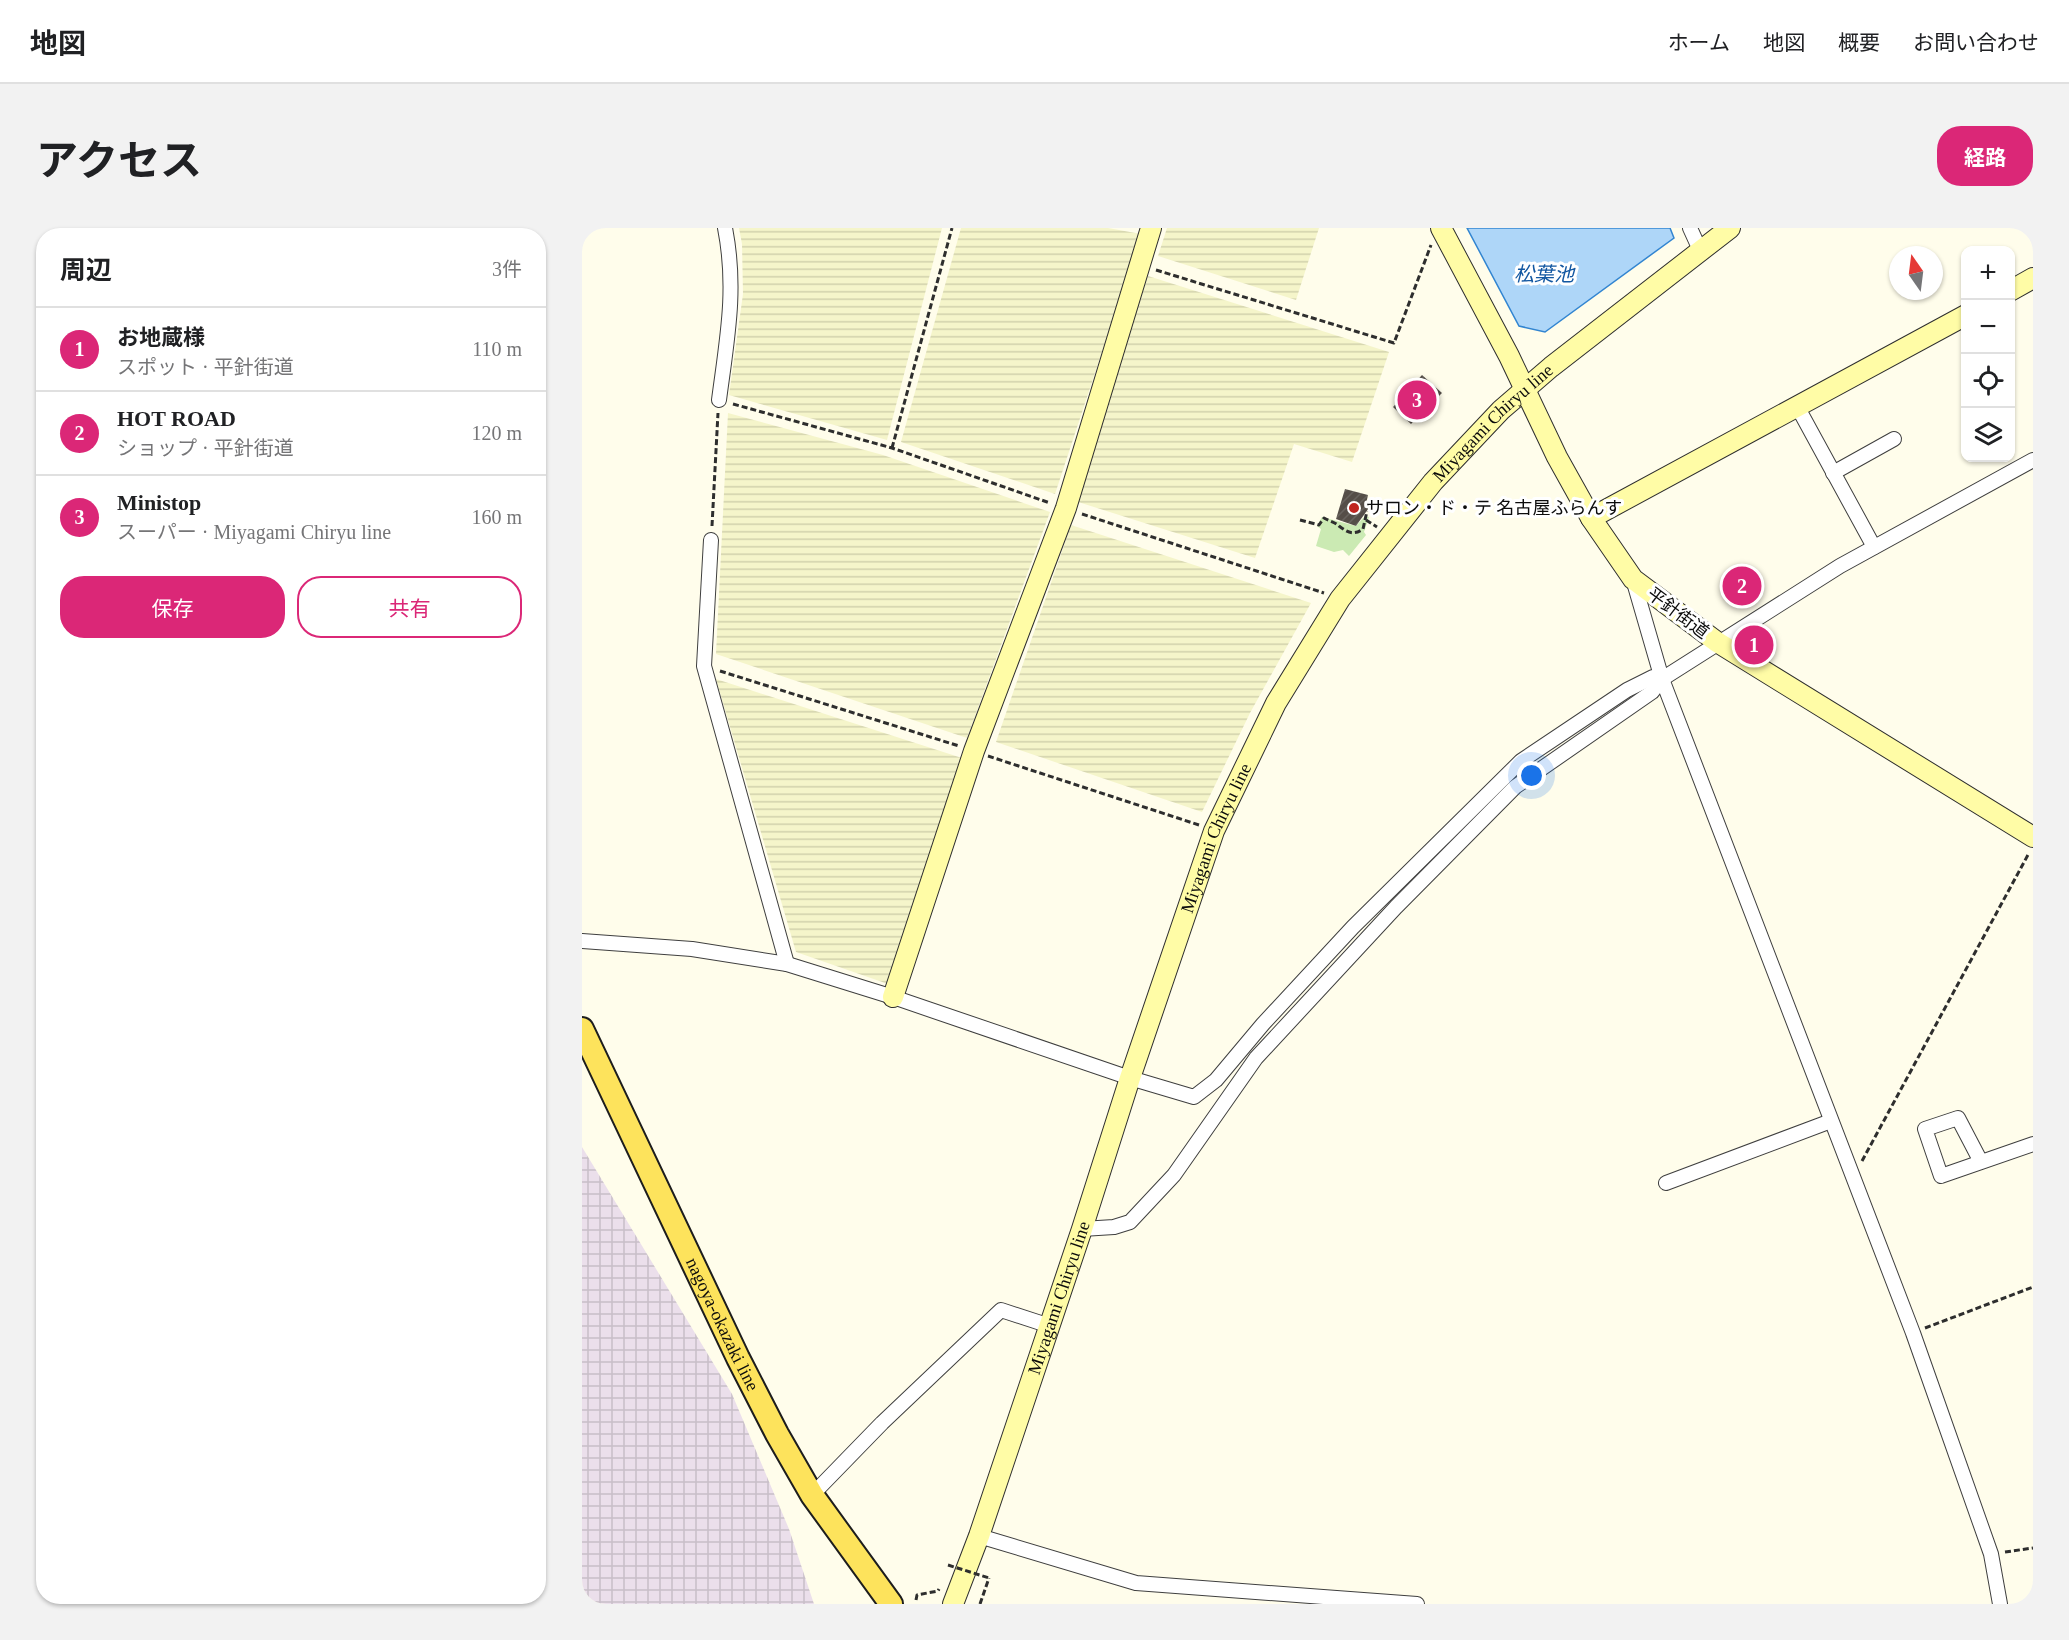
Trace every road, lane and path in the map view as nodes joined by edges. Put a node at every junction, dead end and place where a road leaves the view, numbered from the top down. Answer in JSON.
{"nodes":[{"id":1,"x":725,"y":228,"type":"edge"},
{"id":2,"x":952,"y":228,"type":"edge"},
{"id":3,"x":1151,"y":228,"type":"edge"},
{"id":4,"x":1690,"y":228,"type":"edge"},
{"id":5,"x":1730,"y":228,"type":"edge"},
{"id":6,"x":1437,"y":233,"type":"edge"},
{"id":7,"x":1700,"y":250,"type":"junction"},
{"id":8,"x":1140,"y":265,"type":"junction"},
{"id":9,"x":2033,"y":278,"type":"edge"},
{"id":10,"x":2015,"y":288,"type":"edge"},
{"id":11,"x":1961,"y":317,"type":"edge"},
{"id":12,"x":1525,"y":389,"type":"junction"},
{"id":13,"x":719,"y":400,"type":"junction"},
{"id":14,"x":1797,"y":406,"type":"junction"},
{"id":15,"x":1894,"y":439,"type":"dead end"},
{"id":16,"x":891,"y":448,"type":"junction"},
{"id":17,"x":2033,"y":460,"type":"edge"},
{"id":18,"x":1833,"y":472,"type":"junction"},
{"id":19,"x":1066,"y":508,"type":"junction"},
{"id":20,"x":1367,"y":511,"type":"dead end"},
{"id":21,"x":1591,"y":518,"type":"junction"},
{"id":22,"x":1300,"y":520,"type":"dead end"},
{"id":23,"x":1366,"y":520,"type":"junction"},
{"id":24,"x":1378,"y":528,"type":"dead end"},
{"id":25,"x":711,"y":540,"type":"joint"},
{"id":26,"x":1874,"y":547,"type":"junction"},
{"id":27,"x":1634,"y":579,"type":"junction"},
{"id":28,"x":1340,"y":599,"type":"junction"},
{"id":29,"x":1718,"y":642,"type":"junction"},
{"id":30,"x":1662,"y":679,"type":"junction"},
{"id":31,"x":2033,"y":837,"type":"edge"},
{"id":32,"x":2033,"y":846,"type":"edge"},
{"id":33,"x":582,"y":941,"type":"edge"},
{"id":34,"x":787,"y":964,"type":"junction"},
{"id":35,"x":893,"y":997,"type":"junction"},
{"id":36,"x":582,"y":1029,"type":"edge"},
{"id":37,"x":1130,"y":1078,"type":"junction"},
{"id":38,"x":1831,"y":1120,"type":"junction"},
{"id":39,"x":2033,"y":1144,"type":"edge"},
{"id":40,"x":1981,"y":1162,"type":"junction"},
{"id":41,"x":1853,"y":1178,"type":"junction"},
{"id":42,"x":1666,"y":1183,"type":"dead end"},
{"id":43,"x":1082,"y":1229,"type":"junction"},
{"id":44,"x":2033,"y":1287,"type":"edge"},
{"id":45,"x":1050,"y":1326,"type":"junction"},
{"id":46,"x":1912,"y":1333,"type":"junction"},
{"id":47,"x":812,"y":1495,"type":"junction"},
{"id":48,"x":979,"y":1536,"type":"junction"},
{"id":49,"x":2033,"y":1548,"type":"edge"},
{"id":50,"x":1991,"y":1554,"type":"junction"},
{"id":51,"x":945,"y":1573,"type":"dead end"},
{"id":52,"x":941,"y":1582,"type":"dead end"},
{"id":53,"x":916,"y":1600,"type":"dead end"},
{"id":54,"x":891,"y":1604,"type":"edge"},
{"id":55,"x":953,"y":1604,"type":"edge"},
{"id":56,"x":980,"y":1604,"type":"edge"},
{"id":57,"x":1417,"y":1604,"type":"edge"},
{"id":58,"x":2000,"y":1604,"type":"edge"}],
"edges":[{"from":1,"to":13,"type":"street"},
{"from":2,"to":16,"type":"path"},
{"from":3,"to":8,"type":"street"},
{"from":4,"to":7,"type":"street"},
{"from":5,"to":7,"type":"street","name":"Miyagami Chiryu line"},
{"from":6,"to":8,"type":"path"},
{"from":6,"to":12,"type":"street","name":"平針街道"},
{"from":7,"to":12,"type":"street","name":"Miyagami Chiryu line"},
{"from":8,"to":19,"type":"street"},
{"from":9,"to":10,"type":"street"},
{"from":11,"to":14,"type":"street"},
{"from":12,"to":21,"type":"street","name":"平針街道"},
{"from":12,"to":28,"type":"street","name":"Miyagami Chiryu line"},
{"from":13,"to":16,"type":"path"},
{"from":13,"to":25,"type":"path"},
{"from":14,"to":18,"type":"street"},
{"from":14,"to":21,"type":"street"},
{"from":15,"to":18,"type":"street"},
{"from":16,"to":19,"type":"path"},
{"from":17,"to":26,"type":"street"},
{"from":18,"to":26,"type":"street"},
{"from":19,"to":28,"type":"path"},
{"from":19,"to":35,"type":"street"},
{"from":20,"to":23,"type":"path"},
{"from":21,"to":27,"type":"street","name":"平針街道"},
{"from":22,"to":23,"type":"path"},
{"from":23,"to":24,"type":"path"},
{"from":25,"to":34,"type":"street"},
{"from":26,"to":29,"type":"street"},
{"from":27,"to":29,"type":"street","name":"平針街道"},
{"from":27,"to":30,"type":"street"},
{"from":28,"to":37,"type":"street","name":"Miyagami Chiryu line"},
{"from":29,"to":30,"type":"street"},
{"from":29,"to":31,"type":"street","name":"平針街道"},
{"from":30,"to":37,"type":"street"},
{"from":30,"to":38,"type":"street"},
{"from":30,"to":43,"type":"street"},
{"from":32,"to":41,"type":"path"},
{"from":33,"to":34,"type":"street"},
{"from":34,"to":35,"type":"street"},
{"from":35,"to":37,"type":"street"},
{"from":36,"to":47,"type":"main road","name":"nagoya-okazaki line"},
{"from":37,"to":43,"type":"street","name":"Miyagami Chiryu line"},
{"from":38,"to":41,"type":"street"},
{"from":38,"to":42,"type":"street"},
{"from":39,"to":40,"type":"street"},
{"from":40,"to":40,"type":"street"},
{"from":41,"to":46,"type":"street"},
{"from":43,"to":45,"type":"street","name":"Miyagami Chiryu line"},
{"from":44,"to":46,"type":"path"},
{"from":45,"to":47,"type":"street"},
{"from":45,"to":48,"type":"street","name":"Miyagami Chiryu line"},
{"from":46,"to":50,"type":"street"},
{"from":47,"to":54,"type":"main road","name":"nagoya-okazaki line"},
{"from":48,"to":55,"type":"street","name":"Miyagami Chiryu line"},
{"from":48,"to":57,"type":"street"},
{"from":49,"to":50,"type":"path"},
{"from":50,"to":58,"type":"street"},
{"from":51,"to":56,"type":"path","bridge":true},
{"from":52,"to":53,"type":"path"}]}
